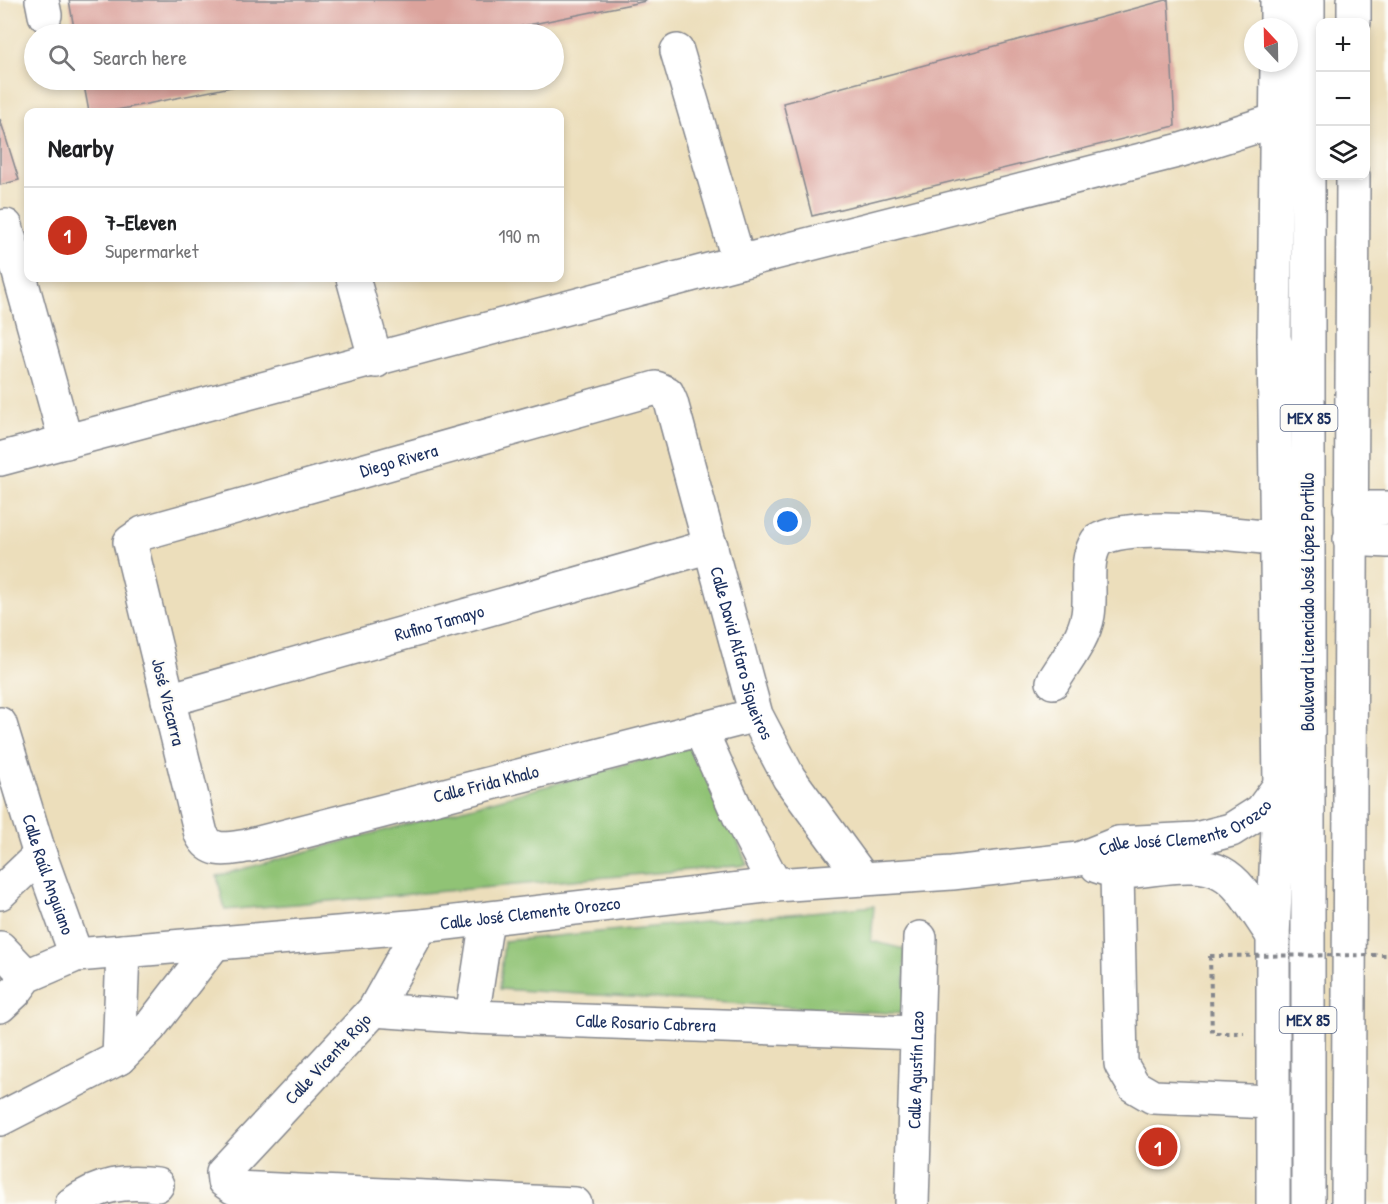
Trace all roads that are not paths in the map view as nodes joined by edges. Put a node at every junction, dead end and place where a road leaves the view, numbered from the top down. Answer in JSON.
{"nodes":[{"id":1,"x":1277,"y":0,"type":"edge"},
{"id":2,"x":1308,"y":0,"type":"edge"},
{"id":3,"x":1354,"y":0,"type":"edge"},
{"id":4,"x":1277,"y":18,"type":"edge"},
{"id":5,"x":1354,"y":18,"type":"edge"},
{"id":6,"x":677,"y":51,"type":"dead end"},
{"id":7,"x":1277,"y":72,"type":"edge"},
{"id":8,"x":1277,"y":120,"type":"junction"},
{"id":9,"x":1353,"y":180,"type":"edge"},
{"id":10,"x":7,"y":247,"type":"edge"},
{"id":11,"x":739,"y":262,"type":"junction"},
{"id":12,"x":353,"y":282,"type":"edge"},
{"id":13,"x":1274,"y":340,"type":"junction"},
{"id":14,"x":376,"y":361,"type":"junction"},
{"id":15,"x":671,"y":402,"type":"joint"},
{"id":16,"x":1309,"y":425,"type":"junction"},
{"id":17,"x":66,"y":442,"type":"junction"},
{"id":18,"x":0,"y":459,"type":"edge"},
{"id":19,"x":1388,"y":508,"type":"edge"},
{"id":20,"x":1350,"y":524,"type":"junction"},
{"id":21,"x":1277,"y":538,"type":"junction"},
{"id":22,"x":1388,"y":541,"type":"edge"},
{"id":23,"x":711,"y":546,"type":"junction"},
{"id":24,"x":130,"y":550,"type":"joint"},
{"id":25,"x":1053,"y":682,"type":"dead end"},
{"id":26,"x":168,"y":700,"type":"junction"},
{"id":27,"x":756,"y":715,"type":"junction"},
{"id":28,"x":700,"y":729,"type":"junction"},
{"id":29,"x":2,"y":738,"type":"edge"},
{"id":30,"x":1280,"y":785,"type":"junction"},
{"id":31,"x":215,"y":849,"type":"joint"},
{"id":32,"x":40,"y":855,"type":"junction"},
{"id":33,"x":1118,"y":858,"type":"junction"},
{"id":34,"x":863,"y":879,"type":"junction"},
{"id":35,"x":775,"y":885,"type":"junction"},
{"id":36,"x":0,"y":893,"type":"edge"},
{"id":37,"x":487,"y":919,"type":"junction"},
{"id":38,"x":421,"y":926,"type":"junction"},
{"id":39,"x":1273,"y":936,"type":"junction"},
{"id":40,"x":920,"y":938,"type":"dead end"},
{"id":41,"x":215,"y":943,"type":"junction"},
{"id":42,"x":0,"y":948,"type":"edge"},
{"id":43,"x":123,"y":951,"type":"junction"},
{"id":44,"x":75,"y":955,"type":"junction"},
{"id":45,"x":27,"y":976,"type":"junction"},
{"id":46,"x":0,"y":1006,"type":"edge"},
{"id":47,"x":374,"y":1010,"type":"junction"},
{"id":48,"x":472,"y":1017,"type":"junction"},
{"id":49,"x":917,"y":1033,"type":"junction"},
{"id":50,"x":119,"y":1058,"type":"junction"},
{"id":51,"x":1272,"y":1102,"type":"junction"},
{"id":52,"x":0,"y":1119,"type":"edge"},
{"id":53,"x":157,"y":1185,"type":"dead end"},
{"id":54,"x":72,"y":1204,"type":"edge"},
{"id":55,"x":575,"y":1204,"type":"edge"},
{"id":56,"x":912,"y":1204,"type":"edge"},
{"id":57,"x":1273,"y":1204,"type":"edge"},
{"id":58,"x":1308,"y":1204,"type":"edge"},
{"id":59,"x":1348,"y":1204,"type":"edge"}],
"edges":[{"from":1,"to":4,"type":"main road"},
{"from":2,"to":16,"type":"main road","name":"Boulevard Licenciado José López Portillo","number":"MEX 85"},
{"from":3,"to":5,"type":"main road"},
{"from":6,"to":11,"type":"main road"},
{"from":7,"to":8,"type":"main road","name":"Boulevard Licenciado José López Portillo"},
{"from":8,"to":11,"type":"main road"},
{"from":8,"to":13,"type":"main road","name":"Boulevard Licenciado José López Portillo"},
{"from":9,"to":20,"type":"main road","number":"MEX 85"},
{"from":10,"to":17,"type":"main road"},
{"from":11,"to":14,"type":"main road"},
{"from":12,"to":14,"type":"main road"},
{"from":13,"to":16,"type":"main road"},
{"from":13,"to":21,"type":"main road","name":"Boulevard Licenciado José López Portillo"},
{"from":14,"to":17,"type":"main road"},
{"from":15,"to":23,"type":"main road","name":"Calle David Alfaro Siqueiros"},
{"from":15,"to":24,"type":"main road","name":"Diego Rivera"},
{"from":16,"to":58,"type":"main road","name":"Boulevard Licenciado José López Portillo","number":"MEX 85"},
{"from":17,"to":18,"type":"main road"},
{"from":19,"to":20,"type":"main road"},
{"from":20,"to":22,"type":"main road"},
{"from":20,"to":59,"type":"main road","number":"MEX 85"},
{"from":21,"to":25,"type":"main road"},
{"from":21,"to":30,"type":"main road","name":"Boulevard Licenciado José López Portillo"},
{"from":23,"to":26,"type":"main road","name":"Rufino Tamayo"},
{"from":23,"to":27,"type":"main road","name":"Calle David Alfaro Siqueiros"},
{"from":24,"to":26,"type":"main road","name":"José Vizcarra"},
{"from":26,"to":31,"type":"main road","name":"José Vizcarra"},
{"from":27,"to":28,"type":"main road","name":"Calle Frida Khalo"},
{"from":27,"to":34,"type":"main road","name":"Calle David Alfaro Siqueiros"},
{"from":28,"to":31,"type":"main road","name":"Calle Frida Khalo"},
{"from":28,"to":35,"type":"main road"},
{"from":29,"to":32,"type":"main road","name":"Calle Raúl Anguiano"},
{"from":30,"to":33,"type":"main road","name":"Calle José Clemente Orozco"},
{"from":30,"to":39,"type":"main road","name":"Boulevard Licenciado José López Portillo"},
{"from":32,"to":36,"type":"main road"},
{"from":32,"to":44,"type":"main road","name":"Calle Raúl Anguiano"},
{"from":33,"to":34,"type":"main road","name":"Calle José Clemente Orozco"},
{"from":33,"to":39,"type":"main road","name":"Calle José Clemente Orozco"},
{"from":33,"to":51,"type":"main road"},
{"from":34,"to":35,"type":"main road","name":"Calle José Clemente Orozco"},
{"from":35,"to":37,"type":"main road","name":"Calle José Clemente Orozco"},
{"from":37,"to":38,"type":"main road","name":"Calle José Clemente Orozco"},
{"from":37,"to":48,"type":"main road"},
{"from":38,"to":41,"type":"main road","name":"Calle José Clemente Orozco"},
{"from":38,"to":47,"type":"main road","name":"Calle Vicente Rojo"},
{"from":39,"to":51,"type":"main road","name":"Boulevard Licenciado José López Portillo"},
{"from":40,"to":49,"type":"main road","name":"Calle Agustín Lazo"},
{"from":41,"to":43,"type":"main road","name":"Calle José Clemente Orozco"},
{"from":41,"to":50,"type":"main road"},
{"from":42,"to":45,"type":"main road"},
{"from":43,"to":44,"type":"main road","name":"Calle José Clemente Orozco"},
{"from":43,"to":50,"type":"main road"},
{"from":44,"to":45,"type":"main road","name":"Calle José Clemente Orozco"},
{"from":45,"to":46,"type":"main road"},
{"from":47,"to":48,"type":"main road","name":"Calle Rosario Cabrera"},
{"from":47,"to":55,"type":"main road","name":"Calle Vicente Rojo"},
{"from":48,"to":49,"type":"main road","name":"Calle Rosario Cabrera"},
{"from":49,"to":56,"type":"main road","name":"Calle Agustín Lazo"},
{"from":50,"to":52,"type":"main road"},
{"from":51,"to":57,"type":"main road","name":"Boulevard Licenciado José López Portillo"},
{"from":53,"to":54,"type":"main road"}]}
